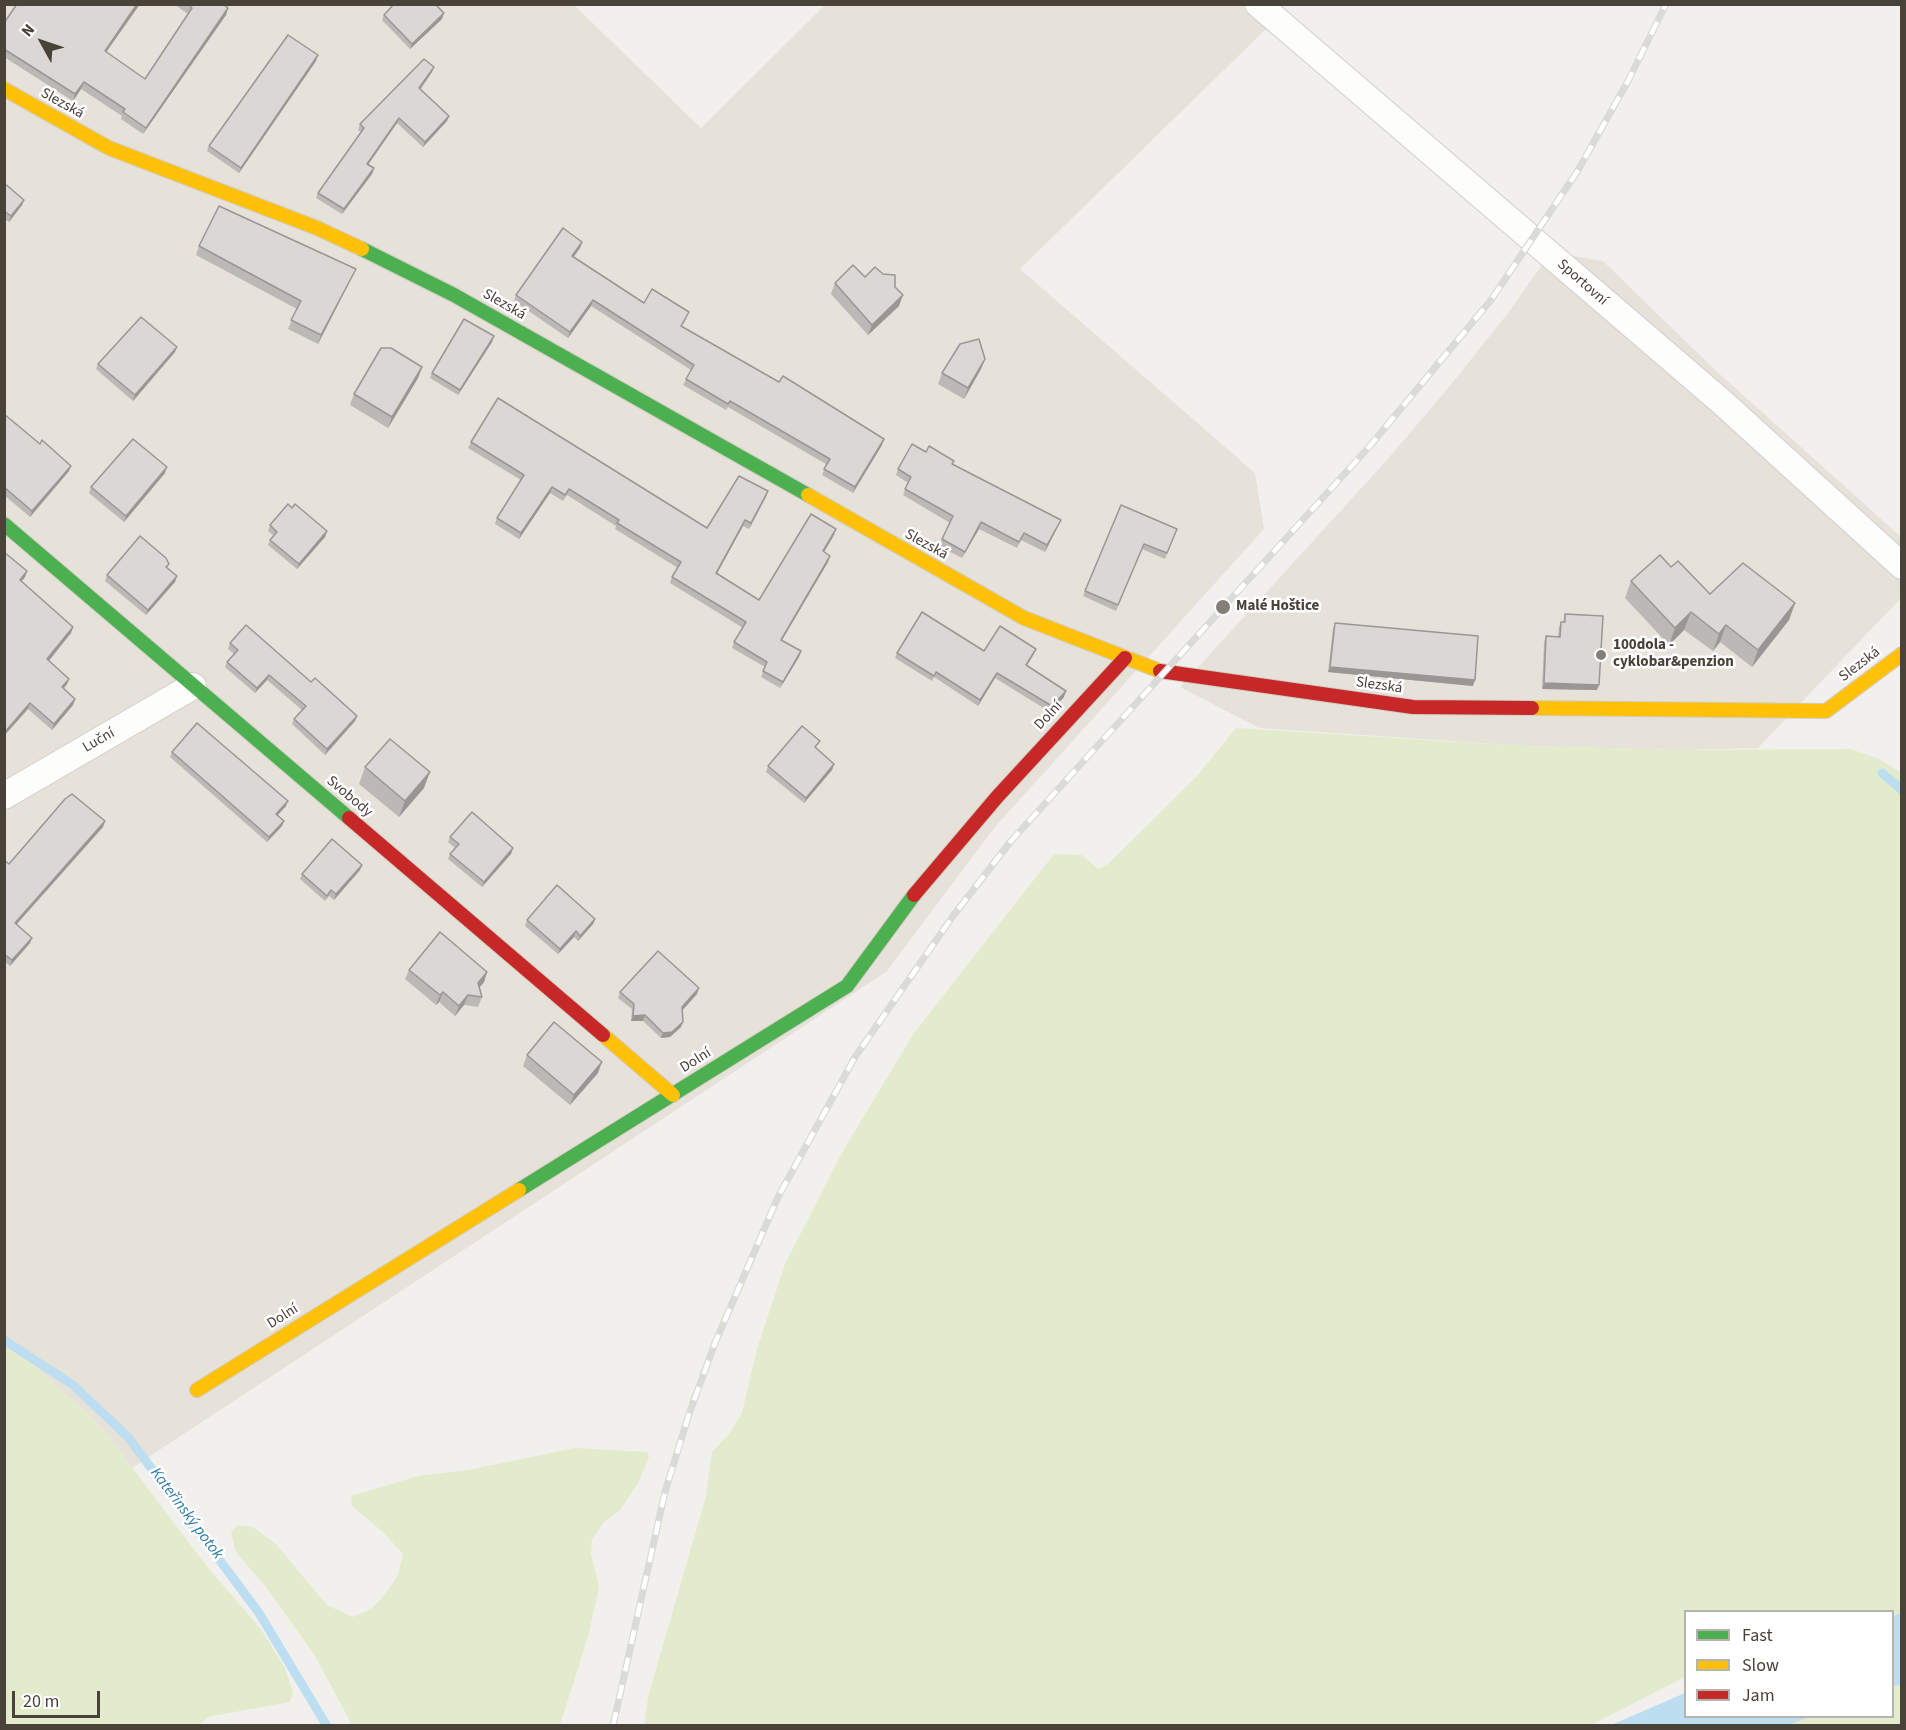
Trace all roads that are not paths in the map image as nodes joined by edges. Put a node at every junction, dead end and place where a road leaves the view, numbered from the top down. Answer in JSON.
{"nodes":[{"id":1,"x":1258,"y":4,"type":"edge"},
{"id":2,"x":4,"y":89,"type":"edge"},
{"id":3,"x":4,"y":524,"type":"edge"},
{"id":4,"x":1902,"y":566,"type":"edge"},
{"id":5,"x":1902,"y":654,"type":"edge"},
{"id":6,"x":1125,"y":658,"type":"junction"},
{"id":7,"x":193,"y":686,"type":"junction"},
{"id":8,"x":4,"y":796,"type":"edge"},
{"id":9,"x":673,"y":1095,"type":"junction"},
{"id":10,"x":197,"y":1390,"type":"dead end"}],
"edges":[{"from":1,"to":4,"type":"street","name":"Sportovní"},
{"from":2,"to":6,"type":"street","name":"Slezská"},
{"from":3,"to":7,"type":"street","name":"Svobody"},
{"from":5,"to":6,"type":"street","name":"Slezská"},
{"from":6,"to":9,"type":"street","name":"Dolní"},
{"from":7,"to":8,"type":"street","name":"Luční"},
{"from":7,"to":9,"type":"street","name":"Svobody"},
{"from":9,"to":10,"type":"street","name":"Dolní"}]}
